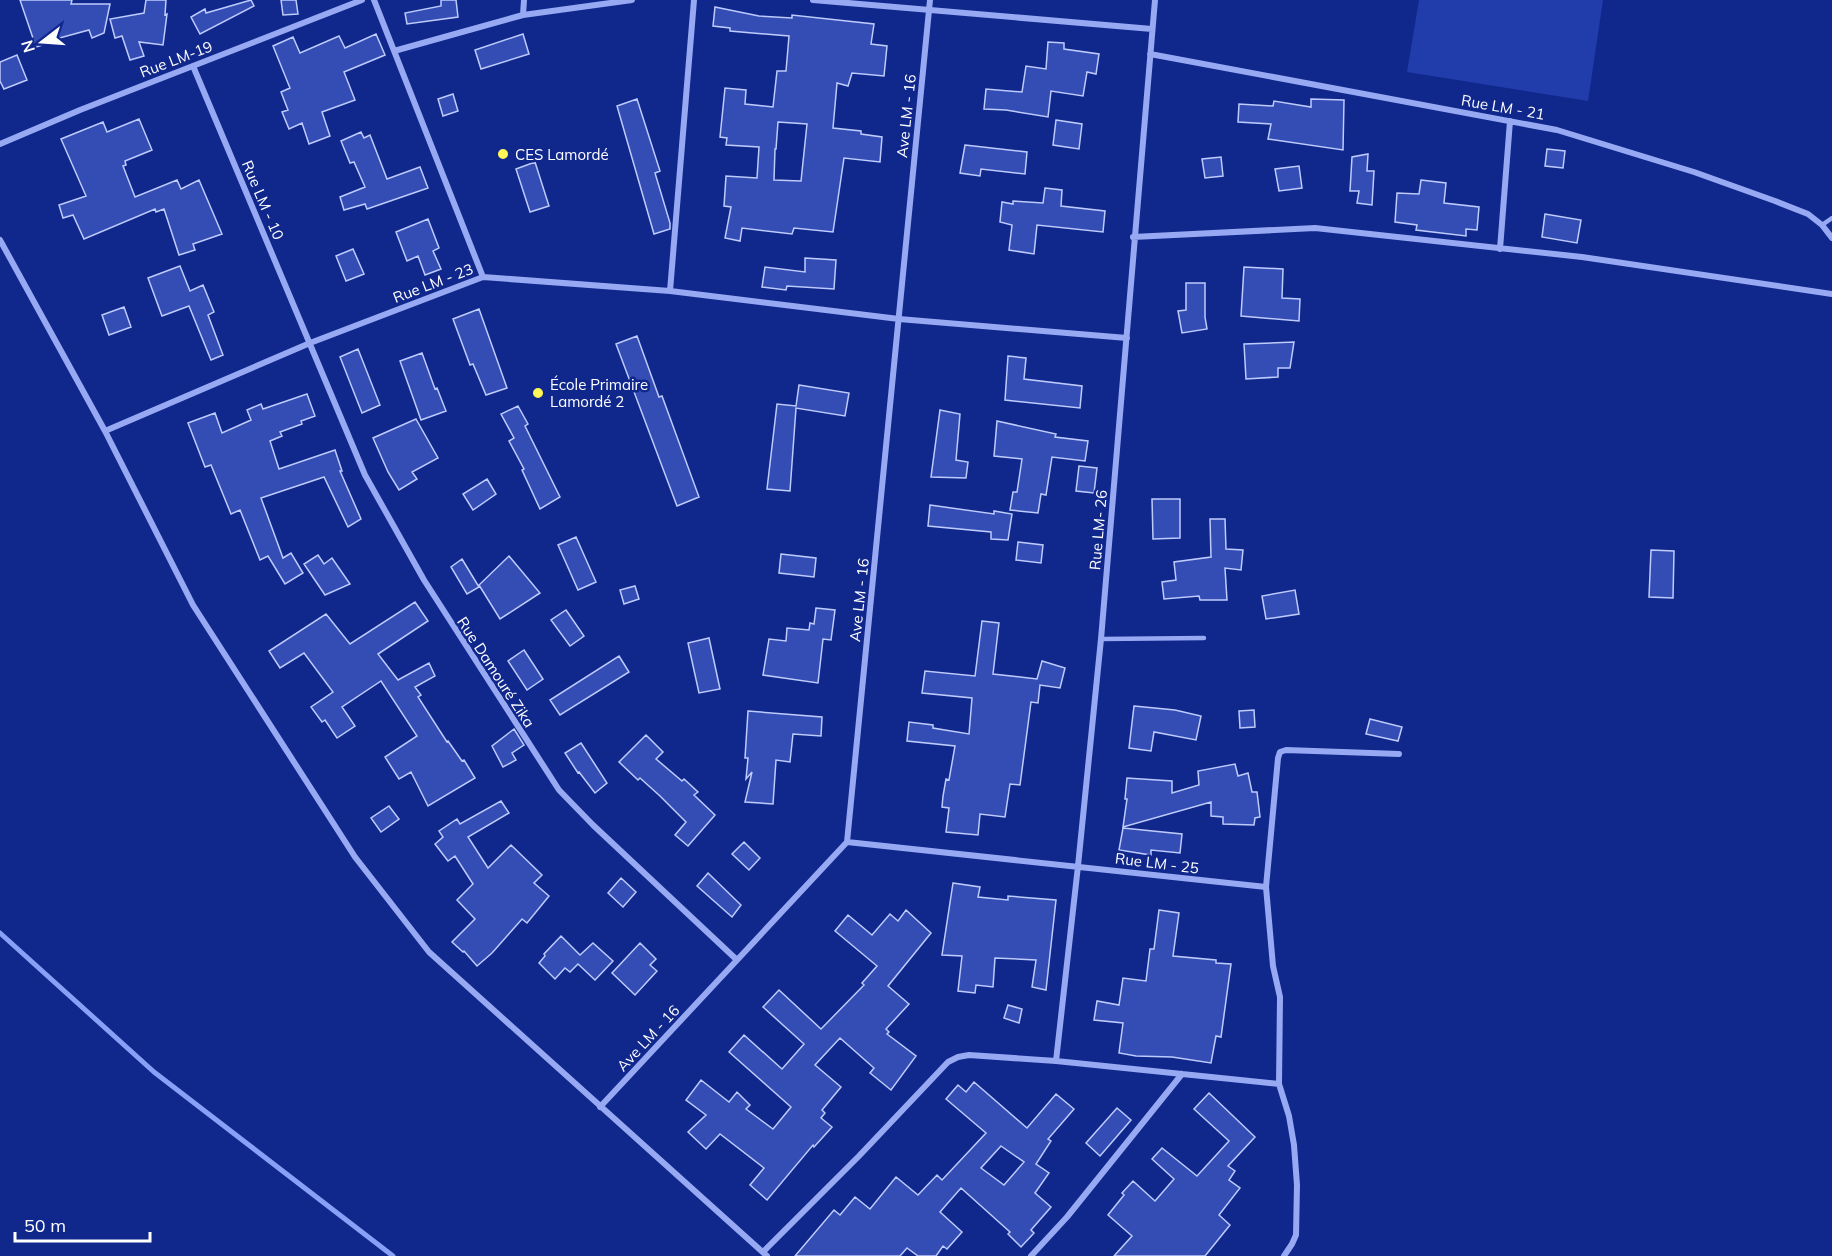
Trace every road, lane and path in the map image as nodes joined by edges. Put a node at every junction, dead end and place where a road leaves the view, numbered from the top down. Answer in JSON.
{"nodes":[{"id":1,"x":362,"y":0,"type":"edge"},
{"id":2,"x":374,"y":0,"type":"edge"},
{"id":3,"x":524,"y":0,"type":"edge"},
{"id":4,"x":632,"y":0,"type":"edge"},
{"id":5,"x":694,"y":0,"type":"edge"},
{"id":6,"x":813,"y":0,"type":"edge"},
{"id":7,"x":930,"y":0,"type":"edge"},
{"id":8,"x":1155,"y":0,"type":"edge"},
{"id":9,"x":929,"y":9,"type":"junction"},
{"id":10,"x":523,"y":15,"type":"junction"},
{"id":11,"x":1152,"y":29,"type":"junction"},
{"id":12,"x":394,"y":51,"type":"junction"},
{"id":13,"x":1150,"y":54,"type":"junction"},
{"id":14,"x":193,"y":66,"type":"junction"},
{"id":15,"x":1510,"y":121,"type":"junction"},
{"id":16,"x":0,"y":144,"type":"edge"},
{"id":17,"x":1832,"y":218,"type":"edge"},
{"id":18,"x":1822,"y":225,"type":"junction"},
{"id":19,"x":1133,"y":237,"type":"junction"},
{"id":20,"x":1832,"y":238,"type":"edge"},
{"id":21,"x":0,"y":240,"type":"edge"},
{"id":22,"x":1500,"y":249,"type":"junction"},
{"id":23,"x":483,"y":277,"type":"junction"},
{"id":24,"x":670,"y":291,"type":"junction"},
{"id":25,"x":1832,"y":294,"type":"edge"},
{"id":26,"x":899,"y":318,"type":"junction"},
{"id":27,"x":1127,"y":338,"type":"junction"},
{"id":28,"x":310,"y":343,"type":"junction"},
{"id":29,"x":105,"y":431,"type":"junction"},
{"id":30,"x":1204,"y":638,"type":"dead end"},
{"id":31,"x":1101,"y":639,"type":"junction"},
{"id":32,"x":1399,"y":754,"type":"dead end"},
{"id":33,"x":848,"y":842,"type":"junction"},
{"id":34,"x":1078,"y":866,"type":"junction"},
{"id":35,"x":1266,"y":887,"type":"junction"},
{"id":36,"x":737,"y":960,"type":"junction"},
{"id":37,"x":1056,"y":1061,"type":"junction"},
{"id":38,"x":1182,"y":1074,"type":"junction"},
{"id":39,"x":1279,"y":1084,"type":"junction"},
{"id":40,"x":600,"y":1107,"type":"junction"},
{"id":41,"x":765,"y":1254,"type":"edge"},
{"id":42,"x":1030,"y":1256,"type":"edge"},
{"id":43,"x":1284,"y":1256,"type":"edge"}],
"edges":[{"from":1,"to":14,"type":"street","name":"Rue LM-19"},
{"from":2,"to":12,"type":"street"},
{"from":3,"to":10,"type":"street"},
{"from":4,"to":10,"type":"street"},
{"from":5,"to":24,"type":"street"},
{"from":6,"to":9,"type":"street"},
{"from":7,"to":9,"type":"street","name":"Ave LM - 16"},
{"from":8,"to":11,"type":"street","name":"Rue LM- 26"},
{"from":9,"to":11,"type":"street"},
{"from":9,"to":26,"type":"street","name":"Ave LM - 16"},
{"from":10,"to":12,"type":"street"},
{"from":11,"to":13,"type":"street","name":"Rue LM- 26"},
{"from":12,"to":23,"type":"street"},
{"from":13,"to":15,"type":"street","name":"Rue LM - 21"},
{"from":13,"to":19,"type":"street","name":"Rue LM- 26"},
{"from":14,"to":16,"type":"street","name":"Rue LM-19"},
{"from":14,"to":28,"type":"street","name":"Rue LM - 10"},
{"from":15,"to":18,"type":"street","name":"Rue LM - 21"},
{"from":15,"to":22,"type":"street"},
{"from":17,"to":18,"type":"lane"},
{"from":18,"to":20,"type":"street","name":"Rue LM - 21"},
{"from":19,"to":22,"type":"street"},
{"from":19,"to":27,"type":"street","name":"Rue LM- 26"},
{"from":21,"to":29,"type":"street"},
{"from":22,"to":25,"type":"street"},
{"from":23,"to":24,"type":"street","name":"Rue LM - 23"},
{"from":23,"to":28,"type":"street","name":"Rue LM - 23"},
{"from":24,"to":26,"type":"street","name":"Rue LM - 23"},
{"from":26,"to":27,"type":"street","name":"Rue LM - 23"},
{"from":26,"to":33,"type":"street","name":"Ave LM - 16"},
{"from":27,"to":31,"type":"street","name":"Rue LM- 26"},
{"from":28,"to":29,"type":"street","name":"Rue LM - 23"},
{"from":28,"to":36,"type":"street","name":"Rue Damouré Zika"},
{"from":29,"to":40,"type":"street"},
{"from":30,"to":31,"type":"lane"},
{"from":31,"to":34,"type":"street","name":"Rue LM- 26"},
{"from":32,"to":35,"type":"street"},
{"from":33,"to":34,"type":"street","name":"Rue LM - 25"},
{"from":33,"to":36,"type":"street","name":"Ave LM - 16"},
{"from":34,"to":35,"type":"street","name":"Rue LM - 25"},
{"from":34,"to":37,"type":"street","name":"Rue LM- 26"},
{"from":35,"to":39,"type":"street"},
{"from":36,"to":40,"type":"street","name":"Ave LM - 16"},
{"from":37,"to":38,"type":"street"},
{"from":37,"to":41,"type":"street"},
{"from":38,"to":39,"type":"street"},
{"from":38,"to":42,"type":"street"},
{"from":39,"to":43,"type":"street"},
{"from":40,"to":41,"type":"street"}]}
